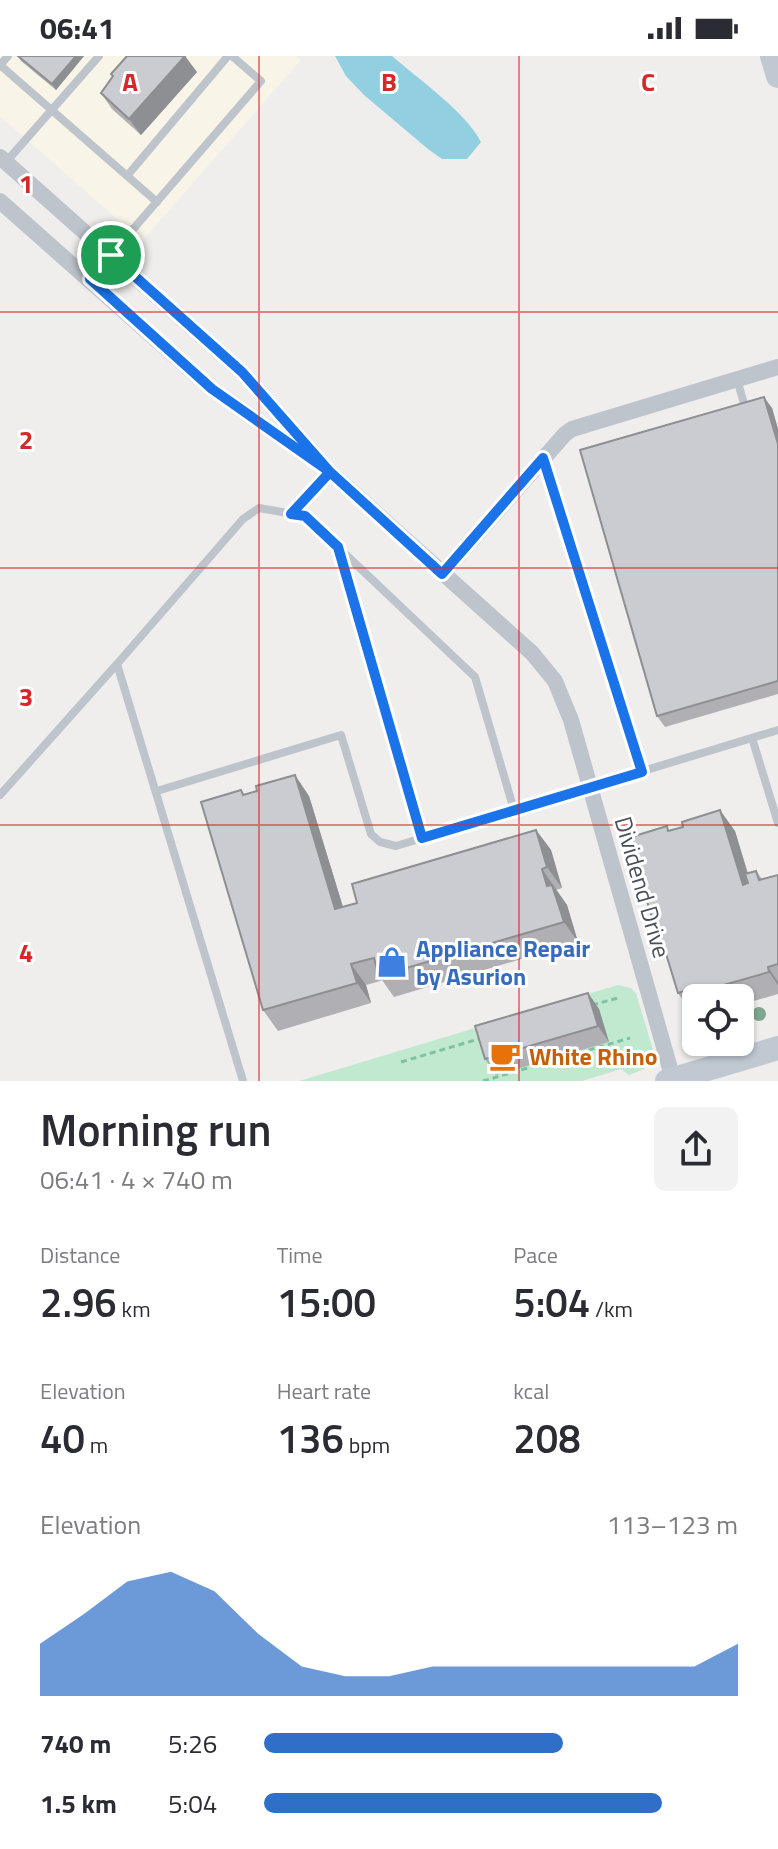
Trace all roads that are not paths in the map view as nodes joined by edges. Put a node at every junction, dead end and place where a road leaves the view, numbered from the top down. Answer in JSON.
{"nodes":[{"id":1,"x":8,"y":56,"type":"edge"},
{"id":2,"x":99,"y":56,"type":"edge"},
{"id":3,"x":230,"y":56,"type":"edge"},
{"id":4,"x":772,"y":56,"type":"edge"},
{"id":5,"x":778,"y":76,"type":"edge"},
{"id":6,"x":52,"y":111,"type":"junction"},
{"id":7,"x":3,"y":159,"type":"edge"},
{"id":8,"x":127,"y":176,"type":"junction"},
{"id":9,"x":0,"y":201,"type":"edge"},
{"id":10,"x":157,"y":202,"type":"junction"},
{"id":11,"x":111,"y":255,"type":"junction"},
{"id":12,"x":90,"y":279,"type":"junction"},
{"id":13,"x":778,"y":367,"type":"edge"},
{"id":14,"x":737,"y":379,"type":"junction"},
{"id":15,"x":747,"y":416,"type":"edge"},
{"id":16,"x":543,"y":458,"type":"junction"},
{"id":17,"x":330,"y":472,"type":"junction"},
{"id":18,"x":291,"y":514,"type":"junction"},
{"id":19,"x":338,"y":547,"type":"junction"},
{"id":20,"x":442,"y":574,"type":"junction"},
{"id":21,"x":117,"y":664,"type":"junction"},
{"id":22,"x":778,"y":730,"type":"edge"},
{"id":23,"x":752,"y":738,"type":"junction"},
{"id":24,"x":642,"y":772,"type":"junction"},
{"id":25,"x":590,"y":788,"type":"junction"},
{"id":26,"x":157,"y":791,"type":"junction"},
{"id":27,"x":0,"y":795,"type":"edge"},
{"id":28,"x":514,"y":810,"type":"junction"},
{"id":29,"x":778,"y":823,"type":"edge"},
{"id":30,"x":422,"y":838,"type":"junction"},
{"id":31,"x":778,"y":1048,"type":"edge"},
{"id":32,"x":671,"y":1080,"type":"edge"},
{"id":33,"x":243,"y":1081,"type":"edge"}],
"edges":[{"from":1,"to":6,"type":"lane"},
{"from":2,"to":6,"type":"lane"},
{"from":3,"to":8,"type":"lane"},
{"from":3,"to":10,"type":"lane"},
{"from":4,"to":5,"type":"street"},
{"from":6,"to":7,"type":"lane"},
{"from":6,"to":8,"type":"lane"},
{"from":7,"to":11,"type":"street","name":"Dividend Drive"},
{"from":8,"to":10,"type":"lane"},
{"from":9,"to":12,"type":"street","name":"Dividend Drive"},
{"from":10,"to":11,"type":"lane"},
{"from":11,"to":12,"type":"lane"},
{"from":11,"to":17,"type":"street","name":"Dividend Drive"},
{"from":12,"to":17,"type":"street","name":"Dividend Drive"},
{"from":13,"to":14,"type":"street"},
{"from":14,"to":15,"type":"lane"},
{"from":14,"to":16,"type":"street"},
{"from":16,"to":20,"type":"street"},
{"from":16,"to":24,"type":"lane"},
{"from":17,"to":18,"type":"lane"},
{"from":17,"to":20,"type":"street","name":"Dividend Drive"},
{"from":18,"to":19,"type":"lane"},
{"from":18,"to":21,"type":"lane"},
{"from":19,"to":28,"type":"lane"},
{"from":19,"to":30,"type":"lane"},
{"from":20,"to":25,"type":"street","name":"Dividend Drive"},
{"from":21,"to":26,"type":"lane"},
{"from":21,"to":27,"type":"lane"},
{"from":22,"to":23,"type":"lane"},
{"from":23,"to":24,"type":"lane"},
{"from":23,"to":29,"type":"lane"},
{"from":24,"to":25,"type":"lane"},
{"from":25,"to":28,"type":"lane"},
{"from":25,"to":32,"type":"street","name":"Dividend Drive"},
{"from":26,"to":30,"type":"lane"},
{"from":26,"to":33,"type":"lane"},
{"from":28,"to":30,"type":"lane"},
{"from":31,"to":32,"type":"street"}]}
